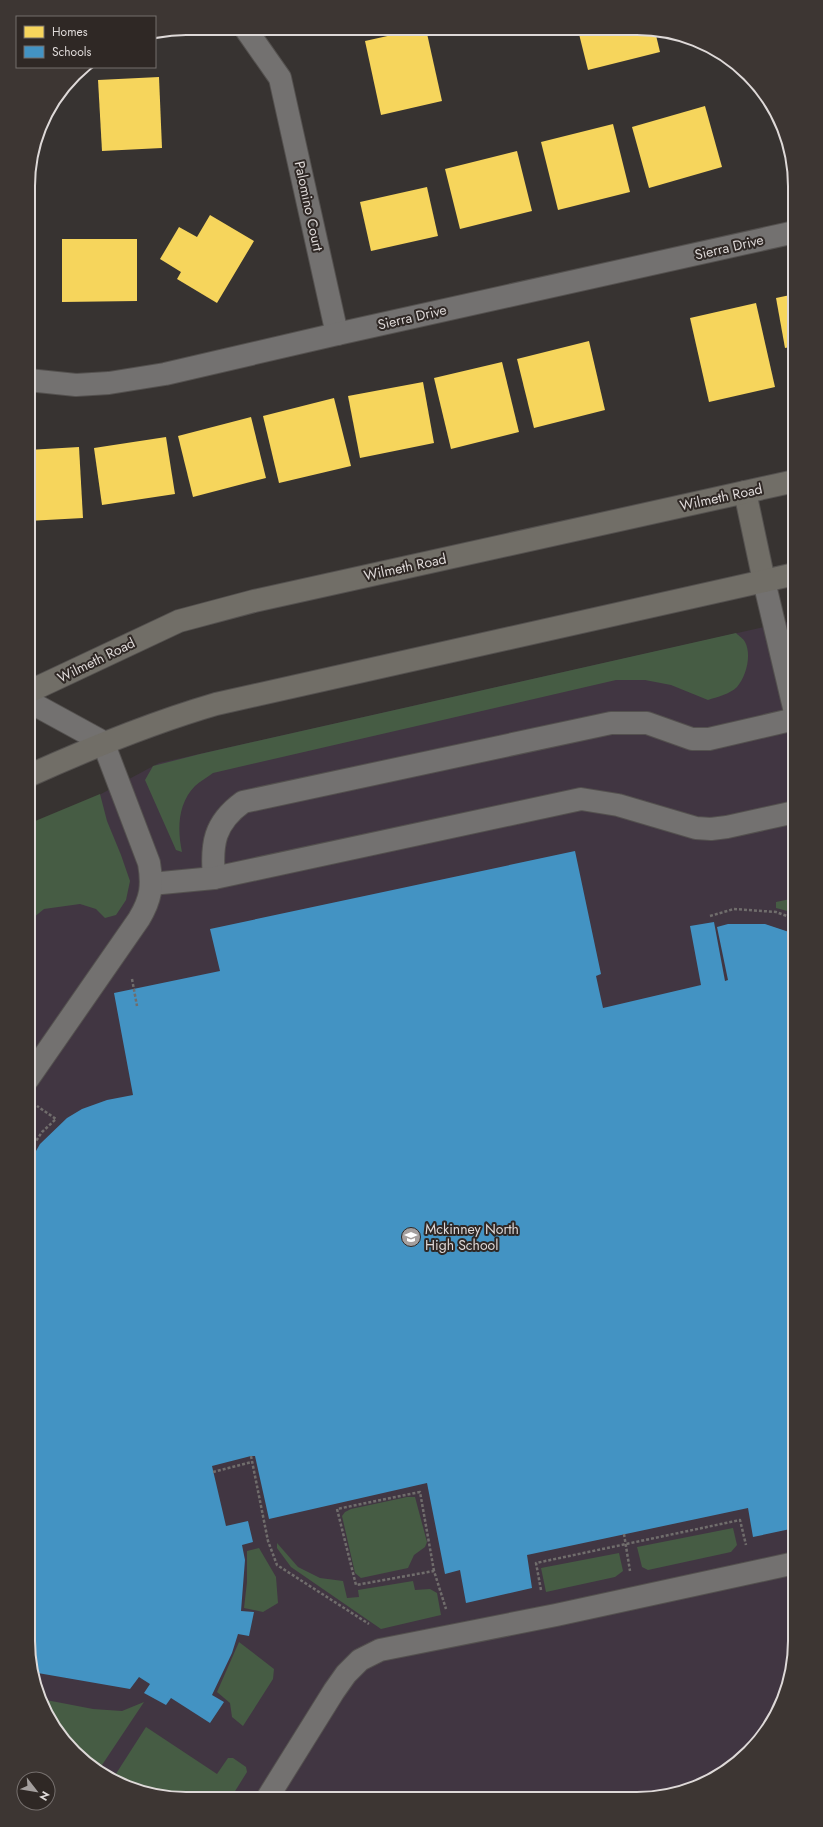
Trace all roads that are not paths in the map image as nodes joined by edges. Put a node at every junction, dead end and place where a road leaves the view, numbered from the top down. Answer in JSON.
{"nodes":[{"id":1,"x":250,"y":35,"type":"edge"},
{"id":2,"x":788,"y":234,"type":"edge"},
{"id":3,"x":337,"y":334,"type":"junction"},
{"id":4,"x":35,"y":381,"type":"edge"},
{"id":5,"x":788,"y":483,"type":"edge"},
{"id":6,"x":745,"y":492,"type":"junction"},
{"id":7,"x":788,"y":576,"type":"edge"},
{"id":8,"x":764,"y":581,"type":"junction"},
{"id":9,"x":788,"y":682,"type":"edge"},
{"id":10,"x":35,"y":689,"type":"edge"},
{"id":11,"x":35,"y":705,"type":"edge"},
{"id":12,"x":788,"y":721,"type":"edge"},
{"id":13,"x":103,"y":742,"type":"junction"},
{"id":14,"x":35,"y":773,"type":"edge"},
{"id":15,"x":788,"y":813,"type":"edge"},
{"id":16,"x":214,"y":878,"type":"junction"},
{"id":17,"x":151,"y":884,"type":"junction"},
{"id":18,"x":35,"y":1069,"type":"edge"},
{"id":19,"x":788,"y":1565,"type":"edge"},
{"id":20,"x":271,"y":1792,"type":"edge"}],
"edges":[{"from":1,"to":3,"type":"street","name":"Palomino Court"},
{"from":2,"to":3,"type":"street","name":"Sierra Drive"},
{"from":3,"to":4,"type":"street","name":"Sierra Drive"},
{"from":5,"to":6,"type":"main road","name":"Wilmeth Road"},
{"from":6,"to":8,"type":"main road"},
{"from":6,"to":10,"type":"main road","name":"Wilmeth Road"},
{"from":7,"to":8,"type":"main road"},
{"from":8,"to":9,"type":"street"},
{"from":8,"to":13,"type":"main road"},
{"from":11,"to":13,"type":"street"},
{"from":12,"to":16,"type":"street"},
{"from":13,"to":14,"type":"main road"},
{"from":13,"to":17,"type":"street"},
{"from":15,"to":16,"type":"street"},
{"from":16,"to":17,"type":"street"},
{"from":17,"to":18,"type":"street"},
{"from":19,"to":20,"type":"street"}]}
